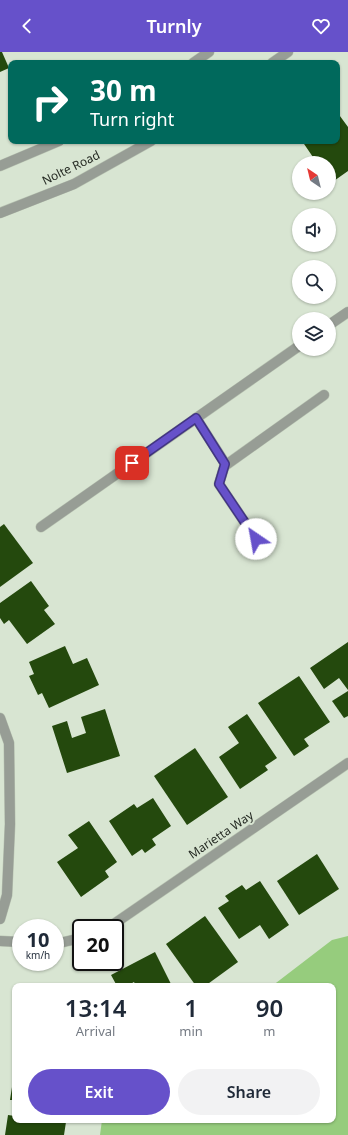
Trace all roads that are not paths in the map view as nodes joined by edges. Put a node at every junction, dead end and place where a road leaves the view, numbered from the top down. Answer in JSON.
{"nodes":[{"id":1,"x":209,"y":52,"type":"edge"},
{"id":2,"x":288,"y":52,"type":"edge"},
{"id":3,"x":197,"y":60,"type":"edge"},
{"id":4,"x":276,"y":60,"type":"edge"},
{"id":5,"x":52,"y":144,"type":"edge"},
{"id":6,"x":146,"y":144,"type":"edge"},
{"id":7,"x":0,"y":166,"type":"edge"},
{"id":8,"x":0,"y":213,"type":"edge"},
{"id":9,"x":348,"y":312,"type":"edge"},
{"id":10,"x":336,"y":320,"type":"edge"},
{"id":11,"x":292,"y":351,"type":"edge"},
{"id":12,"x":324,"y":395,"type":"dead end"},
{"id":13,"x":196,"y":418,"type":"junction"},
{"id":14,"x":225,"y":464,"type":"junction"},
{"id":15,"x":41,"y":527,"type":"dead end"},
{"id":16,"x":256,"y":539,"type":"dead end"},
{"id":17,"x":0,"y":718,"type":"edge"},
{"id":18,"x":348,"y":763,"type":"edge"},
{"id":19,"x":0,"y":919,"type":"edge"},
{"id":20,"x":121,"y":919,"type":"edge"},
{"id":21,"x":0,"y":941,"type":"edge"},
{"id":22,"x":12,"y":942,"type":"edge"}],
"edges":[{"from":1,"to":3,"type":"street"},
{"from":2,"to":4,"type":"street"},
{"from":5,"to":7,"type":"street"},
{"from":6,"to":8,"type":"street","name":"Nolte Road"},
{"from":9,"to":10,"type":"street"},
{"from":11,"to":13,"type":"street"},
{"from":12,"to":14,"type":"street"},
{"from":13,"to":14,"type":"street"},
{"from":13,"to":15,"type":"street"},
{"from":14,"to":16,"type":"street"},
{"from":17,"to":19,"type":"street"},
{"from":18,"to":20,"type":"street","name":"Marietta Way"},
{"from":21,"to":22,"type":"street"}]}
